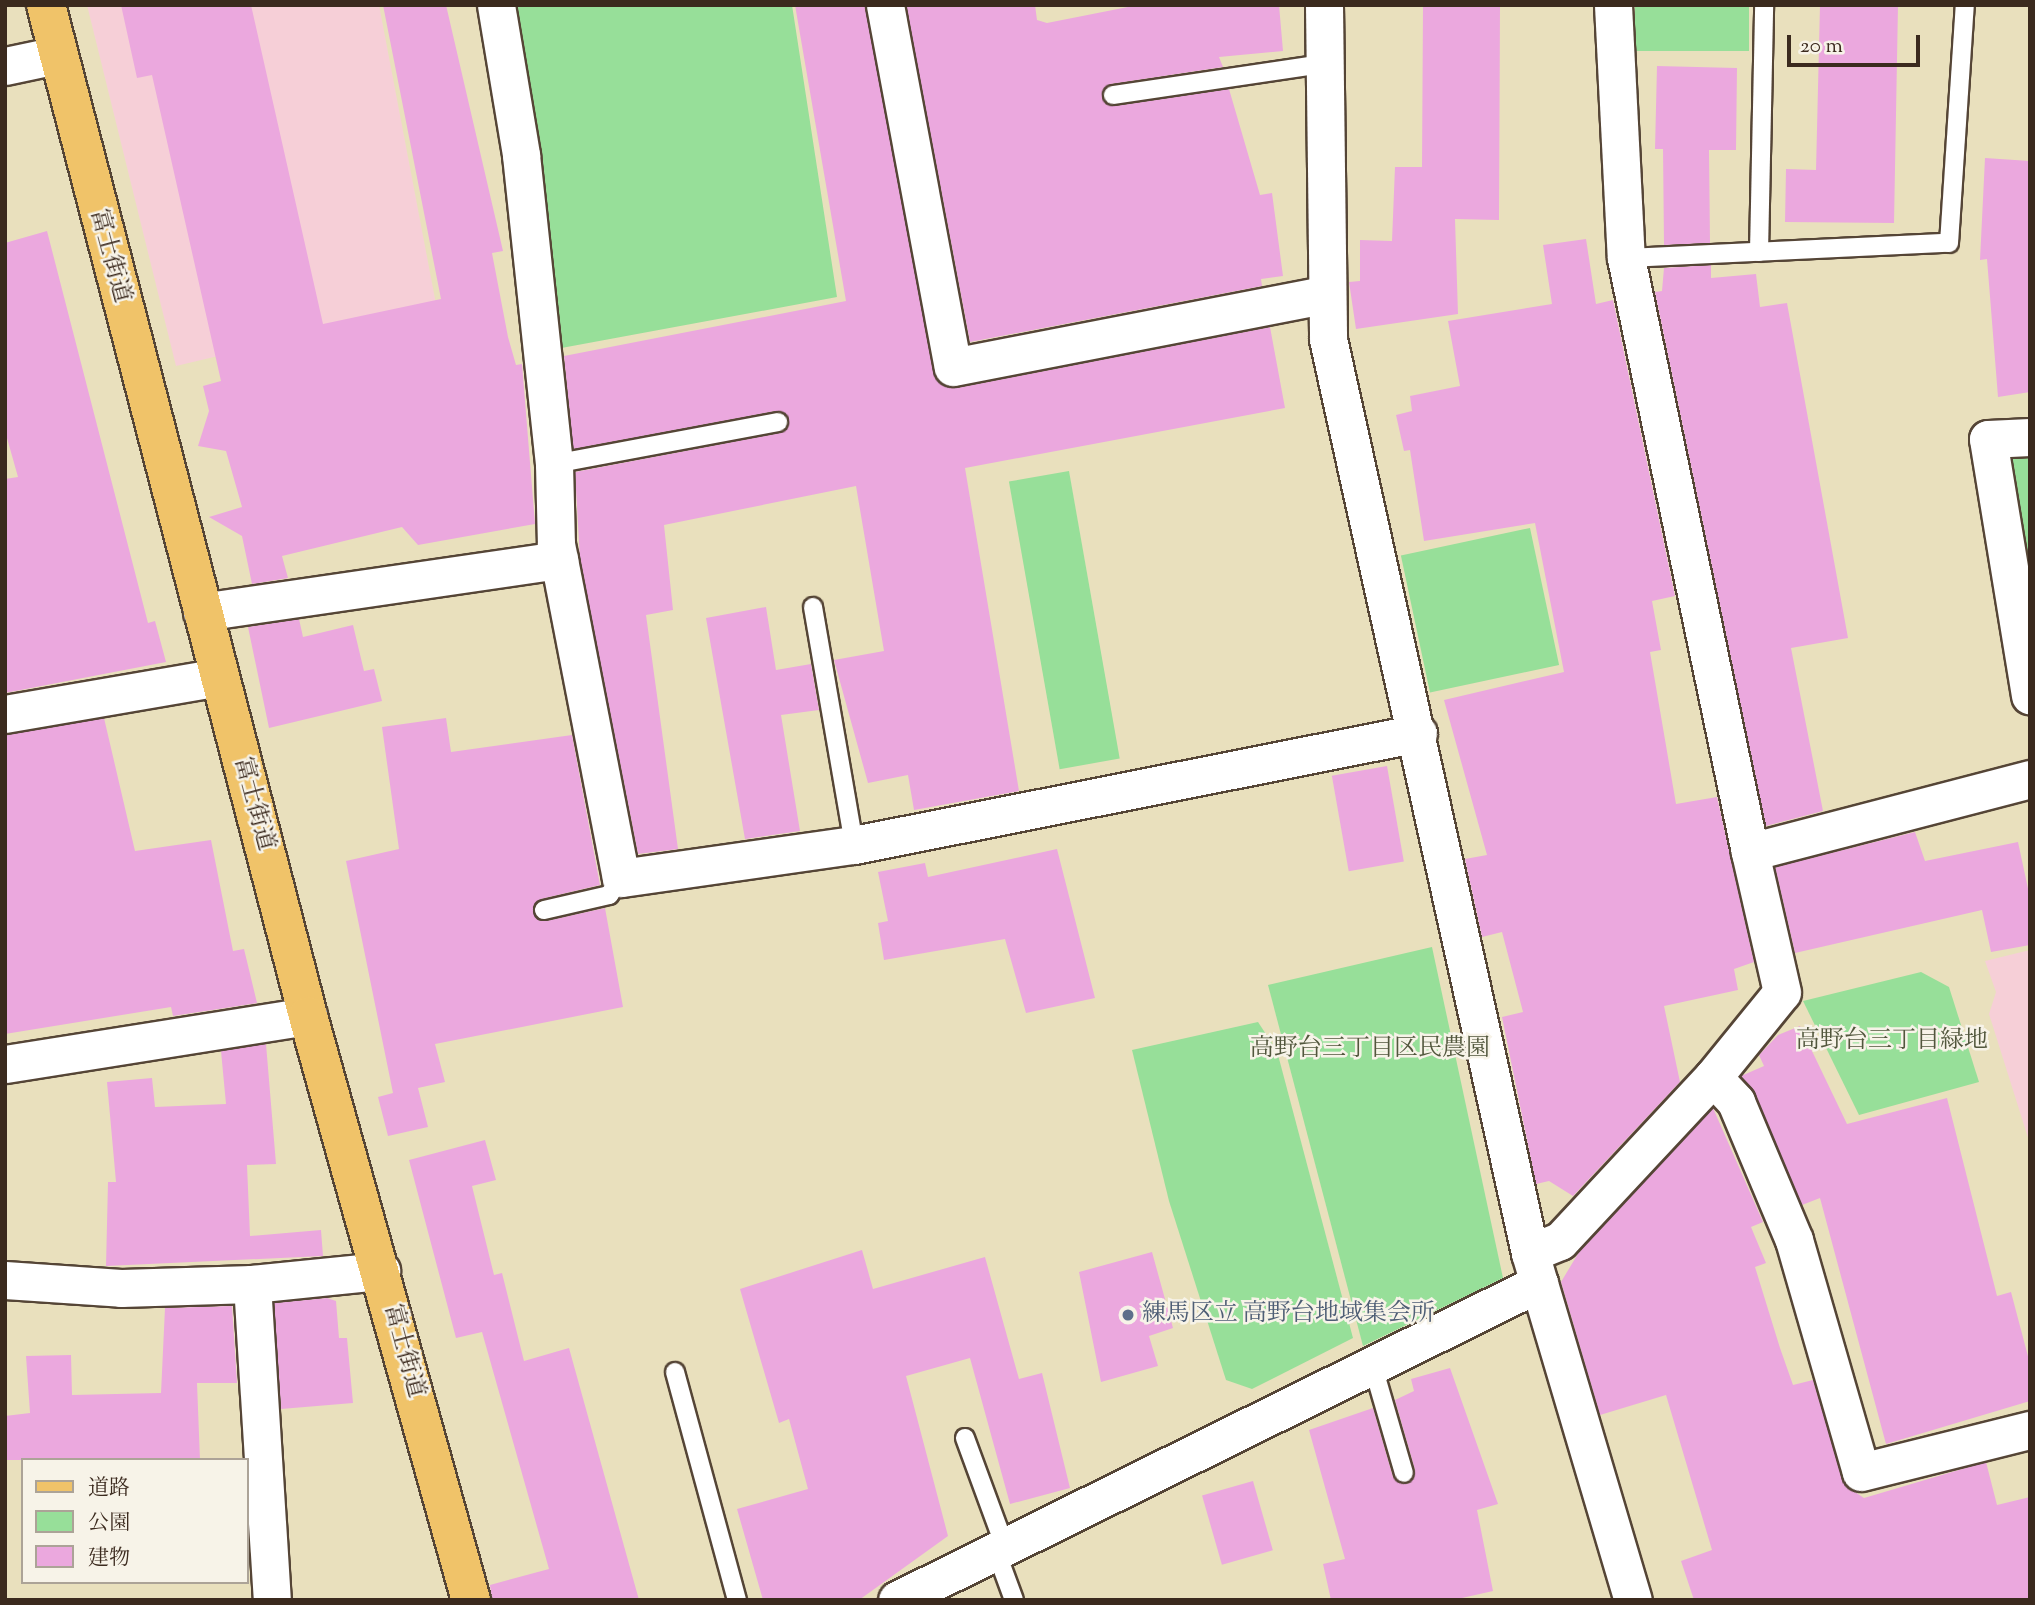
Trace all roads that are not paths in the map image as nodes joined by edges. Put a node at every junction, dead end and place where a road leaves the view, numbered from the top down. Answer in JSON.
{"nodes":[{"id":1,"x":46,"y":5,"type":"edge"},
{"id":2,"x":496,"y":5,"type":"edge"},
{"id":3,"x":885,"y":5,"type":"edge"},
{"id":4,"x":1324,"y":5,"type":"edge"},
{"id":5,"x":1613,"y":5,"type":"edge"},
{"id":6,"x":1764,"y":5,"type":"edge"},
{"id":7,"x":1965,"y":5,"type":"edge"},
{"id":8,"x":57,"y":55,"type":"junction"},
{"id":9,"x":1324,"y":64,"type":"junction"},
{"id":10,"x":5,"y":66,"type":"edge"},
{"id":11,"x":1113,"y":95,"type":"dead end"},
{"id":12,"x":1759,"y":252,"type":"junction"},
{"id":13,"x":1626,"y":258,"type":"junction"},
{"id":14,"x":1325,"y":295,"type":"junction"},
{"id":15,"x":778,"y":422,"type":"dead end"},
{"id":16,"x":2030,"y":437,"type":"edge"},
{"id":17,"x":554,"y":464,"type":"junction"},
{"id":18,"x":559,"y":560,"type":"junction"},
{"id":19,"x":813,"y":607,"type":"dead end"},
{"id":20,"x":202,"y":612,"type":"junction"},
{"id":21,"x":219,"y":677,"type":"junction"},
{"id":22,"x":2030,"y":696,"type":"edge"},
{"id":23,"x":5,"y":715,"type":"edge"},
{"id":24,"x":1418,"y":733,"type":"junction"},
{"id":25,"x":2030,"y":779,"type":"edge"},
{"id":26,"x":854,"y":845,"type":"junction"},
{"id":27,"x":1750,"y":852,"type":"junction"},
{"id":28,"x":621,"y":878,"type":"junction"},
{"id":29,"x":544,"y":911,"type":"dead end"},
{"id":30,"x":309,"y":1016,"type":"junction"},
{"id":31,"x":5,"y":1064,"type":"edge"},
{"id":32,"x":1713,"y":1077,"type":"junction"},
{"id":33,"x":1534,"y":1268,"type":"junction"},
{"id":34,"x":381,"y":1270,"type":"junction"},
{"id":35,"x":5,"y":1280,"type":"edge"},
{"id":36,"x":252,"y":1284,"type":"junction"},
{"id":37,"x":1374,"y":1370,"type":"junction"},
{"id":38,"x":675,"y":1372,"type":"dead end"},
{"id":39,"x":2030,"y":1430,"type":"edge"},
{"id":40,"x":965,"y":1438,"type":"dead end"},
{"id":41,"x":1404,"y":1473,"type":"dead end"},
{"id":42,"x":1001,"y":1549,"type":"junction"},
{"id":43,"x":272,"y":1600,"type":"edge"},
{"id":44,"x":471,"y":1600,"type":"edge"},
{"id":45,"x":737,"y":1600,"type":"edge"},
{"id":46,"x":897,"y":1600,"type":"edge"},
{"id":47,"x":1014,"y":1600,"type":"edge"},
{"id":48,"x":1633,"y":1600,"type":"edge"}],
"edges":[{"from":1,"to":8,"type":"main road","name":"富士街道"},
{"from":2,"to":17,"type":"street"},
{"from":3,"to":14,"type":"street"},
{"from":4,"to":9,"type":"street"},
{"from":5,"to":13,"type":"street"},
{"from":6,"to":12,"type":"lane"},
{"from":7,"to":12,"type":"lane"},
{"from":8,"to":10,"type":"street"},
{"from":8,"to":20,"type":"main road","name":"富士街道"},
{"from":9,"to":11,"type":"lane"},
{"from":9,"to":14,"type":"street"},
{"from":12,"to":13,"type":"lane"},
{"from":13,"to":27,"type":"street"},
{"from":14,"to":24,"type":"street"},
{"from":15,"to":17,"type":"lane"},
{"from":16,"to":22,"type":"street"},
{"from":17,"to":18,"type":"street"},
{"from":18,"to":20,"type":"street"},
{"from":18,"to":28,"type":"street"},
{"from":19,"to":26,"type":"lane"},
{"from":20,"to":21,"type":"main road","name":"富士街道"},
{"from":21,"to":23,"type":"street"},
{"from":21,"to":30,"type":"main road","name":"富士街道"},
{"from":24,"to":26,"type":"street"},
{"from":24,"to":33,"type":"street"},
{"from":25,"to":27,"type":"street"},
{"from":26,"to":28,"type":"street"},
{"from":27,"to":32,"type":"street"},
{"from":28,"to":29,"type":"lane"},
{"from":30,"to":31,"type":"street"},
{"from":30,"to":34,"type":"main road","name":"富士街道"},
{"from":32,"to":33,"type":"street"},
{"from":32,"to":39,"type":"street"},
{"from":33,"to":37,"type":"street"},
{"from":33,"to":48,"type":"street"},
{"from":34,"to":36,"type":"street"},
{"from":34,"to":44,"type":"main road","name":"富士街道"},
{"from":35,"to":36,"type":"street"},
{"from":36,"to":43,"type":"street"},
{"from":37,"to":41,"type":"lane"},
{"from":37,"to":42,"type":"street"},
{"from":38,"to":45,"type":"lane"},
{"from":40,"to":42,"type":"lane"},
{"from":42,"to":46,"type":"street"},
{"from":42,"to":47,"type":"lane"}]}
